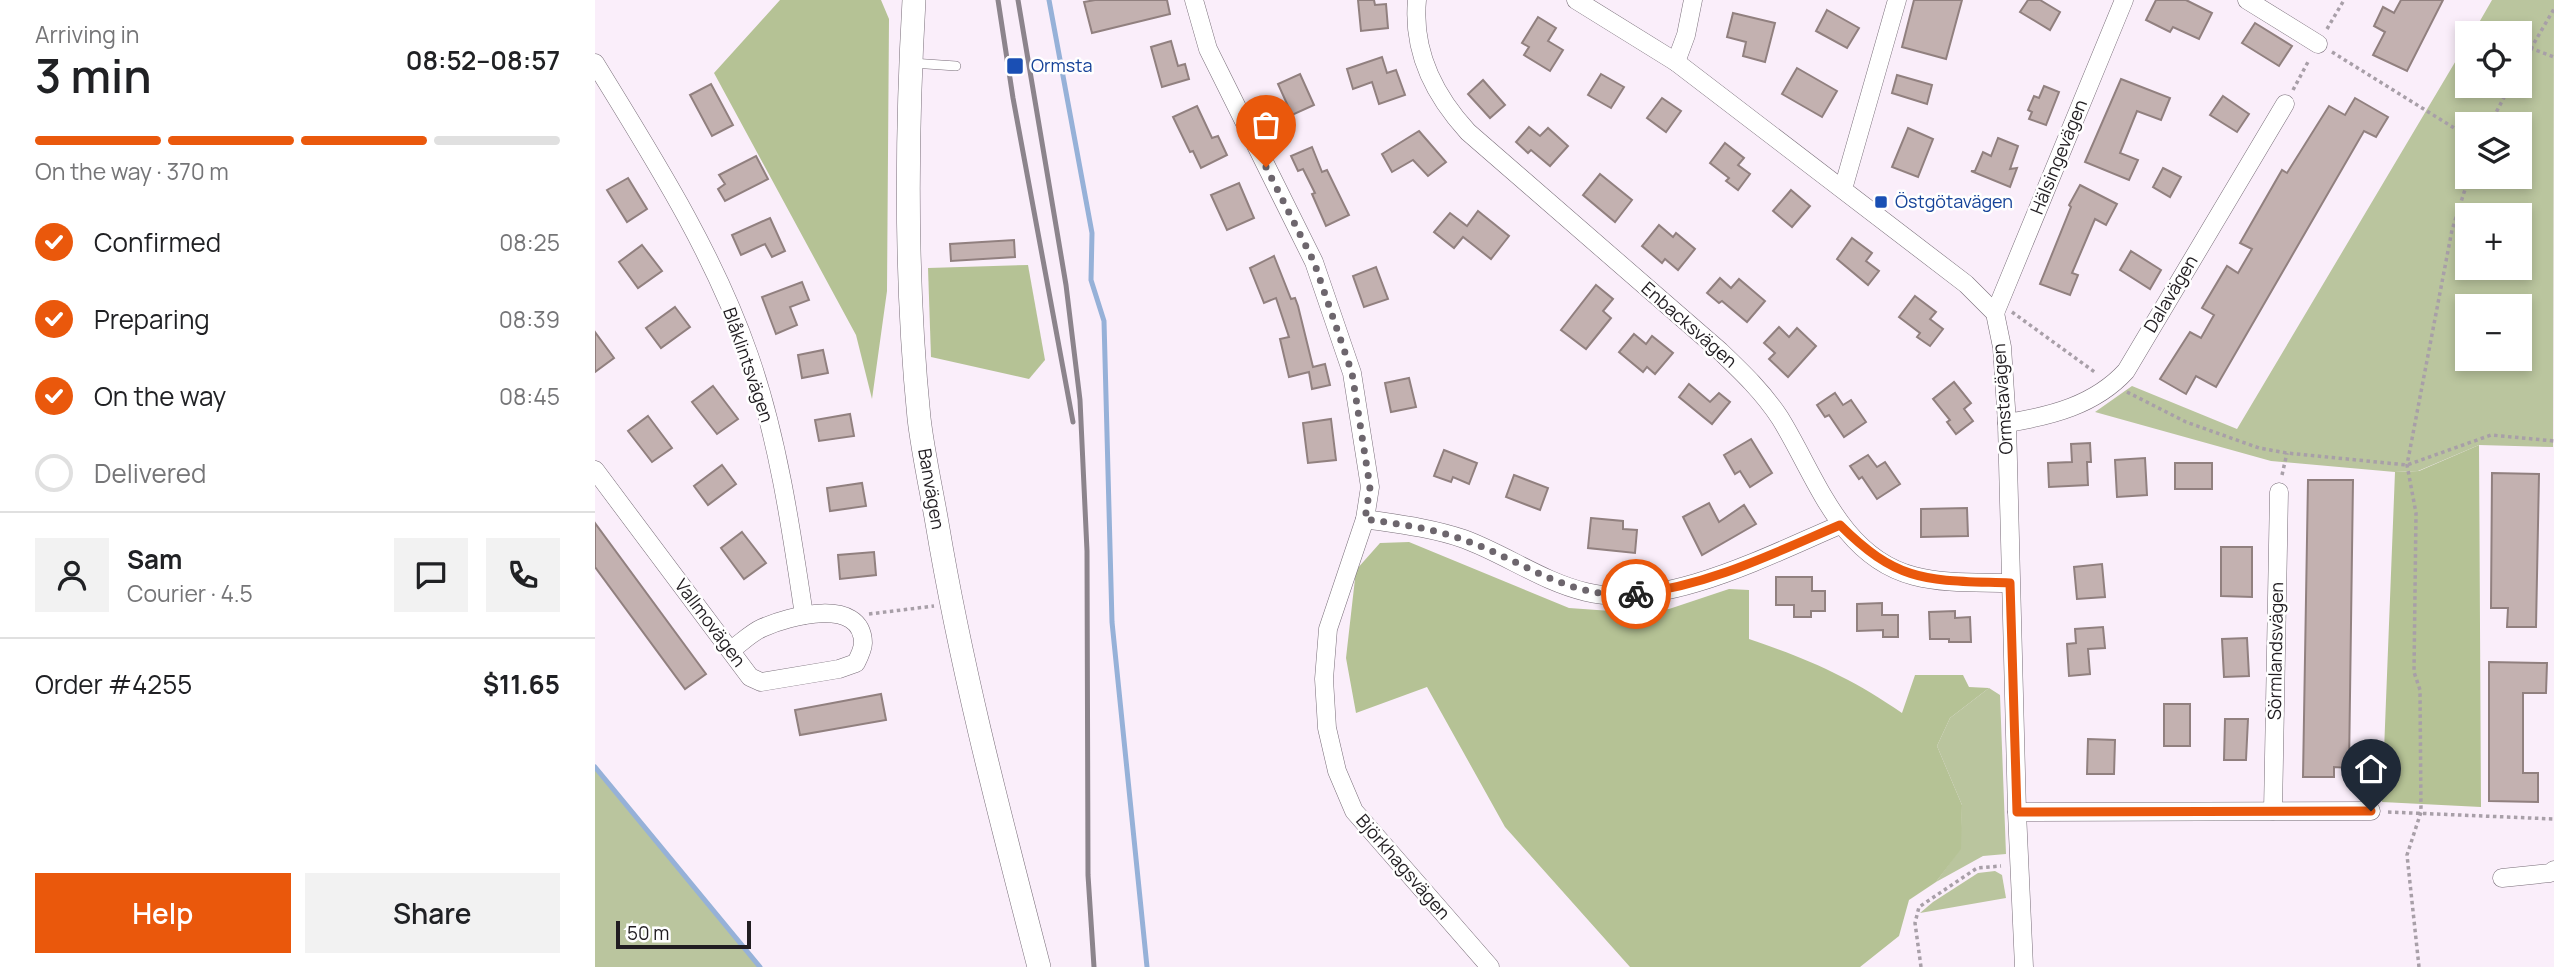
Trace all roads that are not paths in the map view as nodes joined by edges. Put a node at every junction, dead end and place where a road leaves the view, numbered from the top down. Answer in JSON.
{"nodes":[{"id":1,"x":914,"y":0,"type":"edge"},
{"id":2,"x":1194,"y":0,"type":"edge"},
{"id":3,"x":1417,"y":0,"type":"edge"},
{"id":4,"x":1577,"y":0,"type":"edge"},
{"id":5,"x":1693,"y":0,"type":"edge"},
{"id":6,"x":1897,"y":0,"type":"edge"},
{"id":7,"x":2124,"y":0,"type":"edge"},
{"id":8,"x":2247,"y":0,"type":"edge"},
{"id":9,"x":2318,"y":44,"type":"road end"},
{"id":10,"x":911,"y":62,"type":"junction"},
{"id":11,"x":1676,"y":62,"type":"junction"},
{"id":12,"x":595,"y":63,"type":"edge"},
{"id":13,"x":956,"y":66,"type":"dead end"},
{"id":14,"x":2285,"y":104,"type":"dead end"},
{"id":15,"x":1843,"y":189,"type":"junction"},
{"id":16,"x":1997,"y":308,"type":"junction"},
{"id":17,"x":2007,"y":423,"type":"junction"},
{"id":18,"x":595,"y":470,"type":"edge"},
{"id":19,"x":2279,"y":492,"type":"road end"},
{"id":20,"x":1365,"y":519,"type":"junction"},
{"id":21,"x":1840,"y":525,"type":"junction"},
{"id":22,"x":2010,"y":583,"type":"junction"},
{"id":23,"x":804,"y":615,"type":"junction"},
{"id":24,"x":731,"y":650,"type":"junction"},
{"id":25,"x":2273,"y":811,"type":"junction"},
{"id":26,"x":2371,"y":811,"type":"road end"},
{"id":27,"x":2017,"y":812,"type":"junction"},
{"id":28,"x":2554,"y":870,"type":"edge"},
{"id":29,"x":2502,"y":878,"type":"dead end"},
{"id":30,"x":1039,"y":967,"type":"edge"},
{"id":31,"x":1490,"y":967,"type":"edge"},
{"id":32,"x":2024,"y":967,"type":"edge"}],
"edges":[{"from":1,"to":10,"type":"street","name":"Banvägen"},
{"from":2,"to":20,"type":"street","name":"Björkhagsvägen"},
{"from":3,"to":21,"type":"street","name":"Enbacksvägen"},
{"from":4,"to":11,"type":"street"},
{"from":5,"to":11,"type":"street"},
{"from":6,"to":15,"type":"street"},
{"from":7,"to":16,"type":"street","name":"Hälsingevägen"},
{"from":8,"to":9,"type":"street"},
{"from":10,"to":13,"type":"lane"},
{"from":10,"to":30,"type":"street","name":"Banvägen"},
{"from":11,"to":15,"type":"street"},
{"from":12,"to":23,"type":"street","name":"Blåklintsvägen"},
{"from":14,"to":17,"type":"street","name":"Dalavägen"},
{"from":15,"to":16,"type":"street"},
{"from":16,"to":17,"type":"street","name":"Ormstavägen"},
{"from":17,"to":22,"type":"street","name":"Ormstavägen"},
{"from":18,"to":24,"type":"street","name":"Vallmovägen"},
{"from":19,"to":25,"type":"street","name":"Sörmlandsvägen"},
{"from":20,"to":21,"type":"street"},
{"from":20,"to":31,"type":"street","name":"Björkhagsvägen"},
{"from":21,"to":22,"type":"street","name":"Enbacksvägen"},
{"from":22,"to":27,"type":"street","name":"Ormstavägen"},
{"from":23,"to":24,"type":"street"},
{"from":23,"to":24,"type":"street","name":"Vallmovägen"},
{"from":25,"to":26,"type":"street"},
{"from":25,"to":27,"type":"street"},
{"from":27,"to":32,"type":"street","name":"Ormstavägen"},
{"from":28,"to":29,"type":"street"}]}
